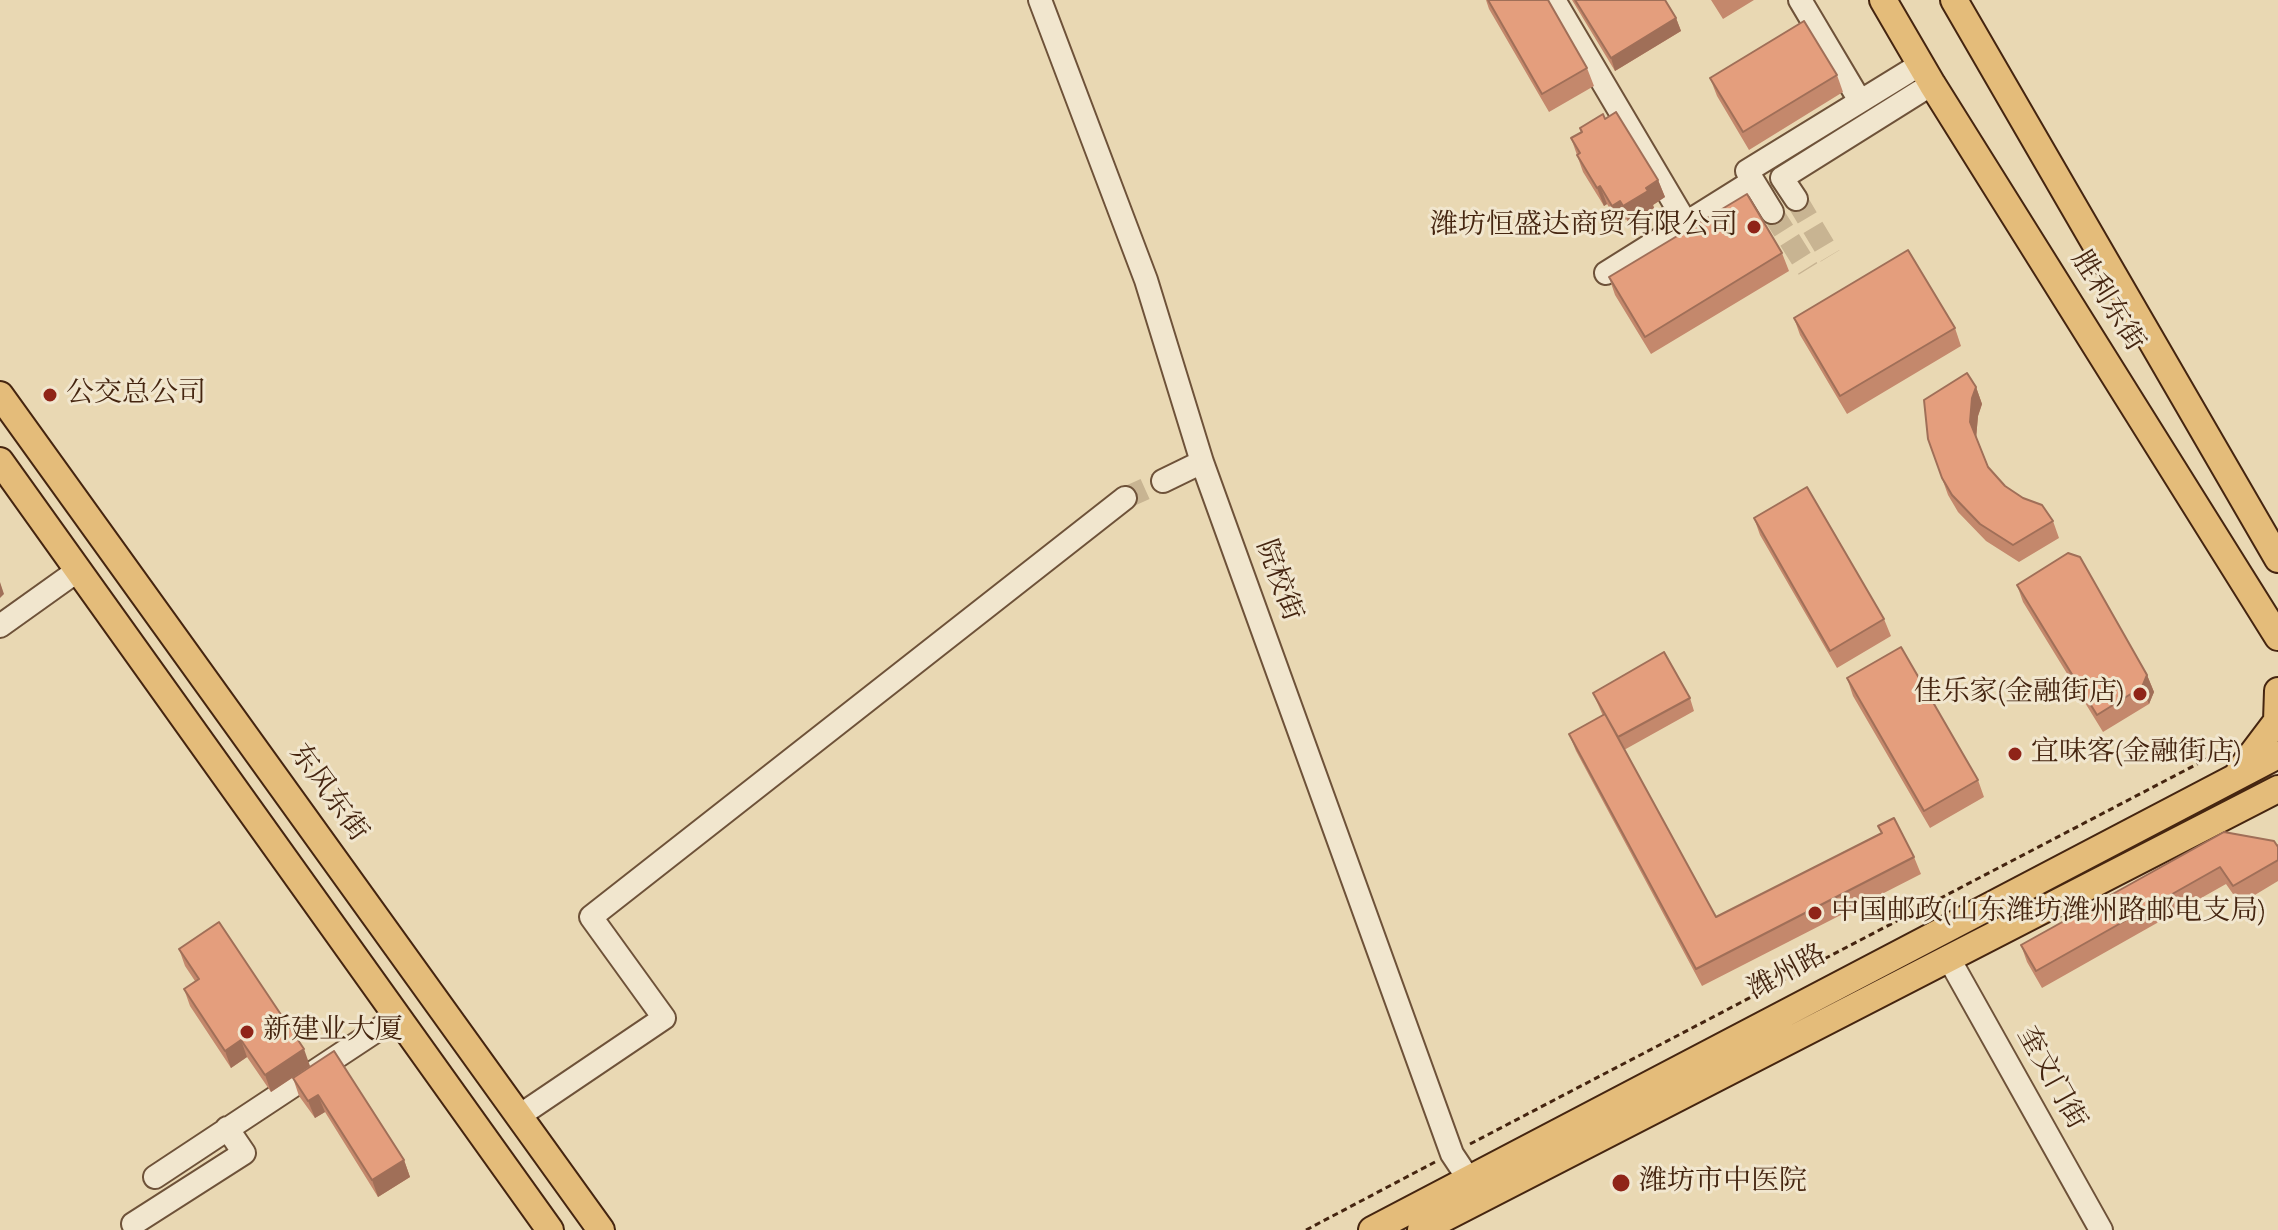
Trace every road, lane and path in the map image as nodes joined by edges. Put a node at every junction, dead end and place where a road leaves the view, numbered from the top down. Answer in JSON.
{"nodes":[{"id":1,"x":1040,"y":0,"type":"edge"},
{"id":2,"x":1554,"y":0,"type":"edge"},
{"id":3,"x":1800,"y":0,"type":"edge"},
{"id":4,"x":1883,"y":0,"type":"edge"},
{"id":5,"x":1954,"y":0,"type":"edge"},
{"id":6,"x":1926,"y":74,"type":"junction"},
{"id":7,"x":1860,"y":101,"type":"junction"},
{"id":8,"x":1753,"y":181,"type":"junction"},
{"id":9,"x":1796,"y":199,"type":"tunnel mouth"},
{"id":10,"x":1772,"y":212,"type":"tunnel mouth"},
{"id":11,"x":1686,"y":223,"type":"junction"},
{"id":12,"x":1606,"y":273,"type":"dead end"},
{"id":13,"x":0,"y":395,"type":"edge"},
{"id":14,"x":0,"y":461,"type":"edge"},
{"id":15,"x":1202,"y":462,"type":"junction"},
{"id":16,"x":1163,"y":481,"type":"tunnel mouth"},
{"id":17,"x":1125,"y":498,"type":"tunnel mouth"},
{"id":18,"x":2278,"y":559,"type":"edge"},
{"id":19,"x":77,"y":571,"type":"junction"},
{"id":20,"x":0,"y":626,"type":"edge"},
{"id":21,"x":2278,"y":637,"type":"edge"},
{"id":22,"x":2278,"y":691,"type":"edge"},
{"id":23,"x":2233,"y":746,"type":"dead end"},
{"id":24,"x":2278,"y":755,"type":"edge"},
{"id":25,"x":2236,"y":775,"type":"junction"},
{"id":26,"x":2274,"y":793,"type":"edge"},
{"id":27,"x":1948,"y":957,"type":"junction"},
{"id":28,"x":397,"y":1017,"type":"junction"},
{"id":29,"x":519,"y":1116,"type":"junction"},
{"id":30,"x":227,"y":1128,"type":"junction"},
{"id":31,"x":1452,"y":1154,"type":"junction"},
{"id":32,"x":155,"y":1177,"type":"dead end"},
{"id":33,"x":1468,"y":1178,"type":"junction"},
{"id":34,"x":133,"y":1224,"type":"dead end"},
{"id":35,"x":550,"y":1230,"type":"edge"},
{"id":36,"x":601,"y":1230,"type":"edge"},
{"id":37,"x":1306,"y":1230,"type":"edge"},
{"id":38,"x":1372,"y":1230,"type":"edge"},
{"id":39,"x":1421,"y":1230,"type":"edge"},
{"id":40,"x":2101,"y":1230,"type":"edge"}],
"edges":[{"from":1,"to":15,"type":"street","name":"院校街"},
{"from":2,"to":11,"type":"street"},
{"from":3,"to":7,"type":"street"},
{"from":4,"to":6,"type":"main road","name":"胜利东街"},
{"from":5,"to":18,"type":"main road","name":"胜利东街"},
{"from":6,"to":7,"type":"street"},
{"from":6,"to":9,"type":"street"},
{"from":6,"to":21,"type":"main road","name":"胜利东街"},
{"from":7,"to":8,"type":"street"},
{"from":8,"to":10,"type":"street"},
{"from":8,"to":11,"type":"street"},
{"from":11,"to":12,"type":"street"},
{"from":13,"to":29,"type":"main road","name":"东风东街"},
{"from":14,"to":19,"type":"main road"},
{"from":15,"to":16,"type":"street"},
{"from":15,"to":31,"type":"street","name":"院校街"},
{"from":17,"to":29,"type":"street"},
{"from":19,"to":20,"type":"street"},
{"from":19,"to":28,"type":"main road"},
{"from":22,"to":25,"type":"main road"},
{"from":23,"to":31,"type":"path"},
{"from":24,"to":25,"type":"main road","name":"潍州路"},
{"from":25,"to":33,"type":"main road","name":"潍州路"},
{"from":26,"to":27,"type":"main road","name":"潍州路"},
{"from":27,"to":39,"type":"main road","name":"潍州路"},
{"from":27,"to":40,"type":"street","name":"奎文门街"},
{"from":28,"to":30,"type":"street"},
{"from":28,"to":35,"type":"main road"},
{"from":29,"to":36,"type":"main road","name":"东风东街"},
{"from":30,"to":32,"type":"street"},
{"from":30,"to":34,"type":"street"},
{"from":31,"to":33,"type":"street","name":"院校街"},
{"from":31,"to":37,"type":"path"},
{"from":33,"to":38,"type":"main road","name":"潍州路"}]}
